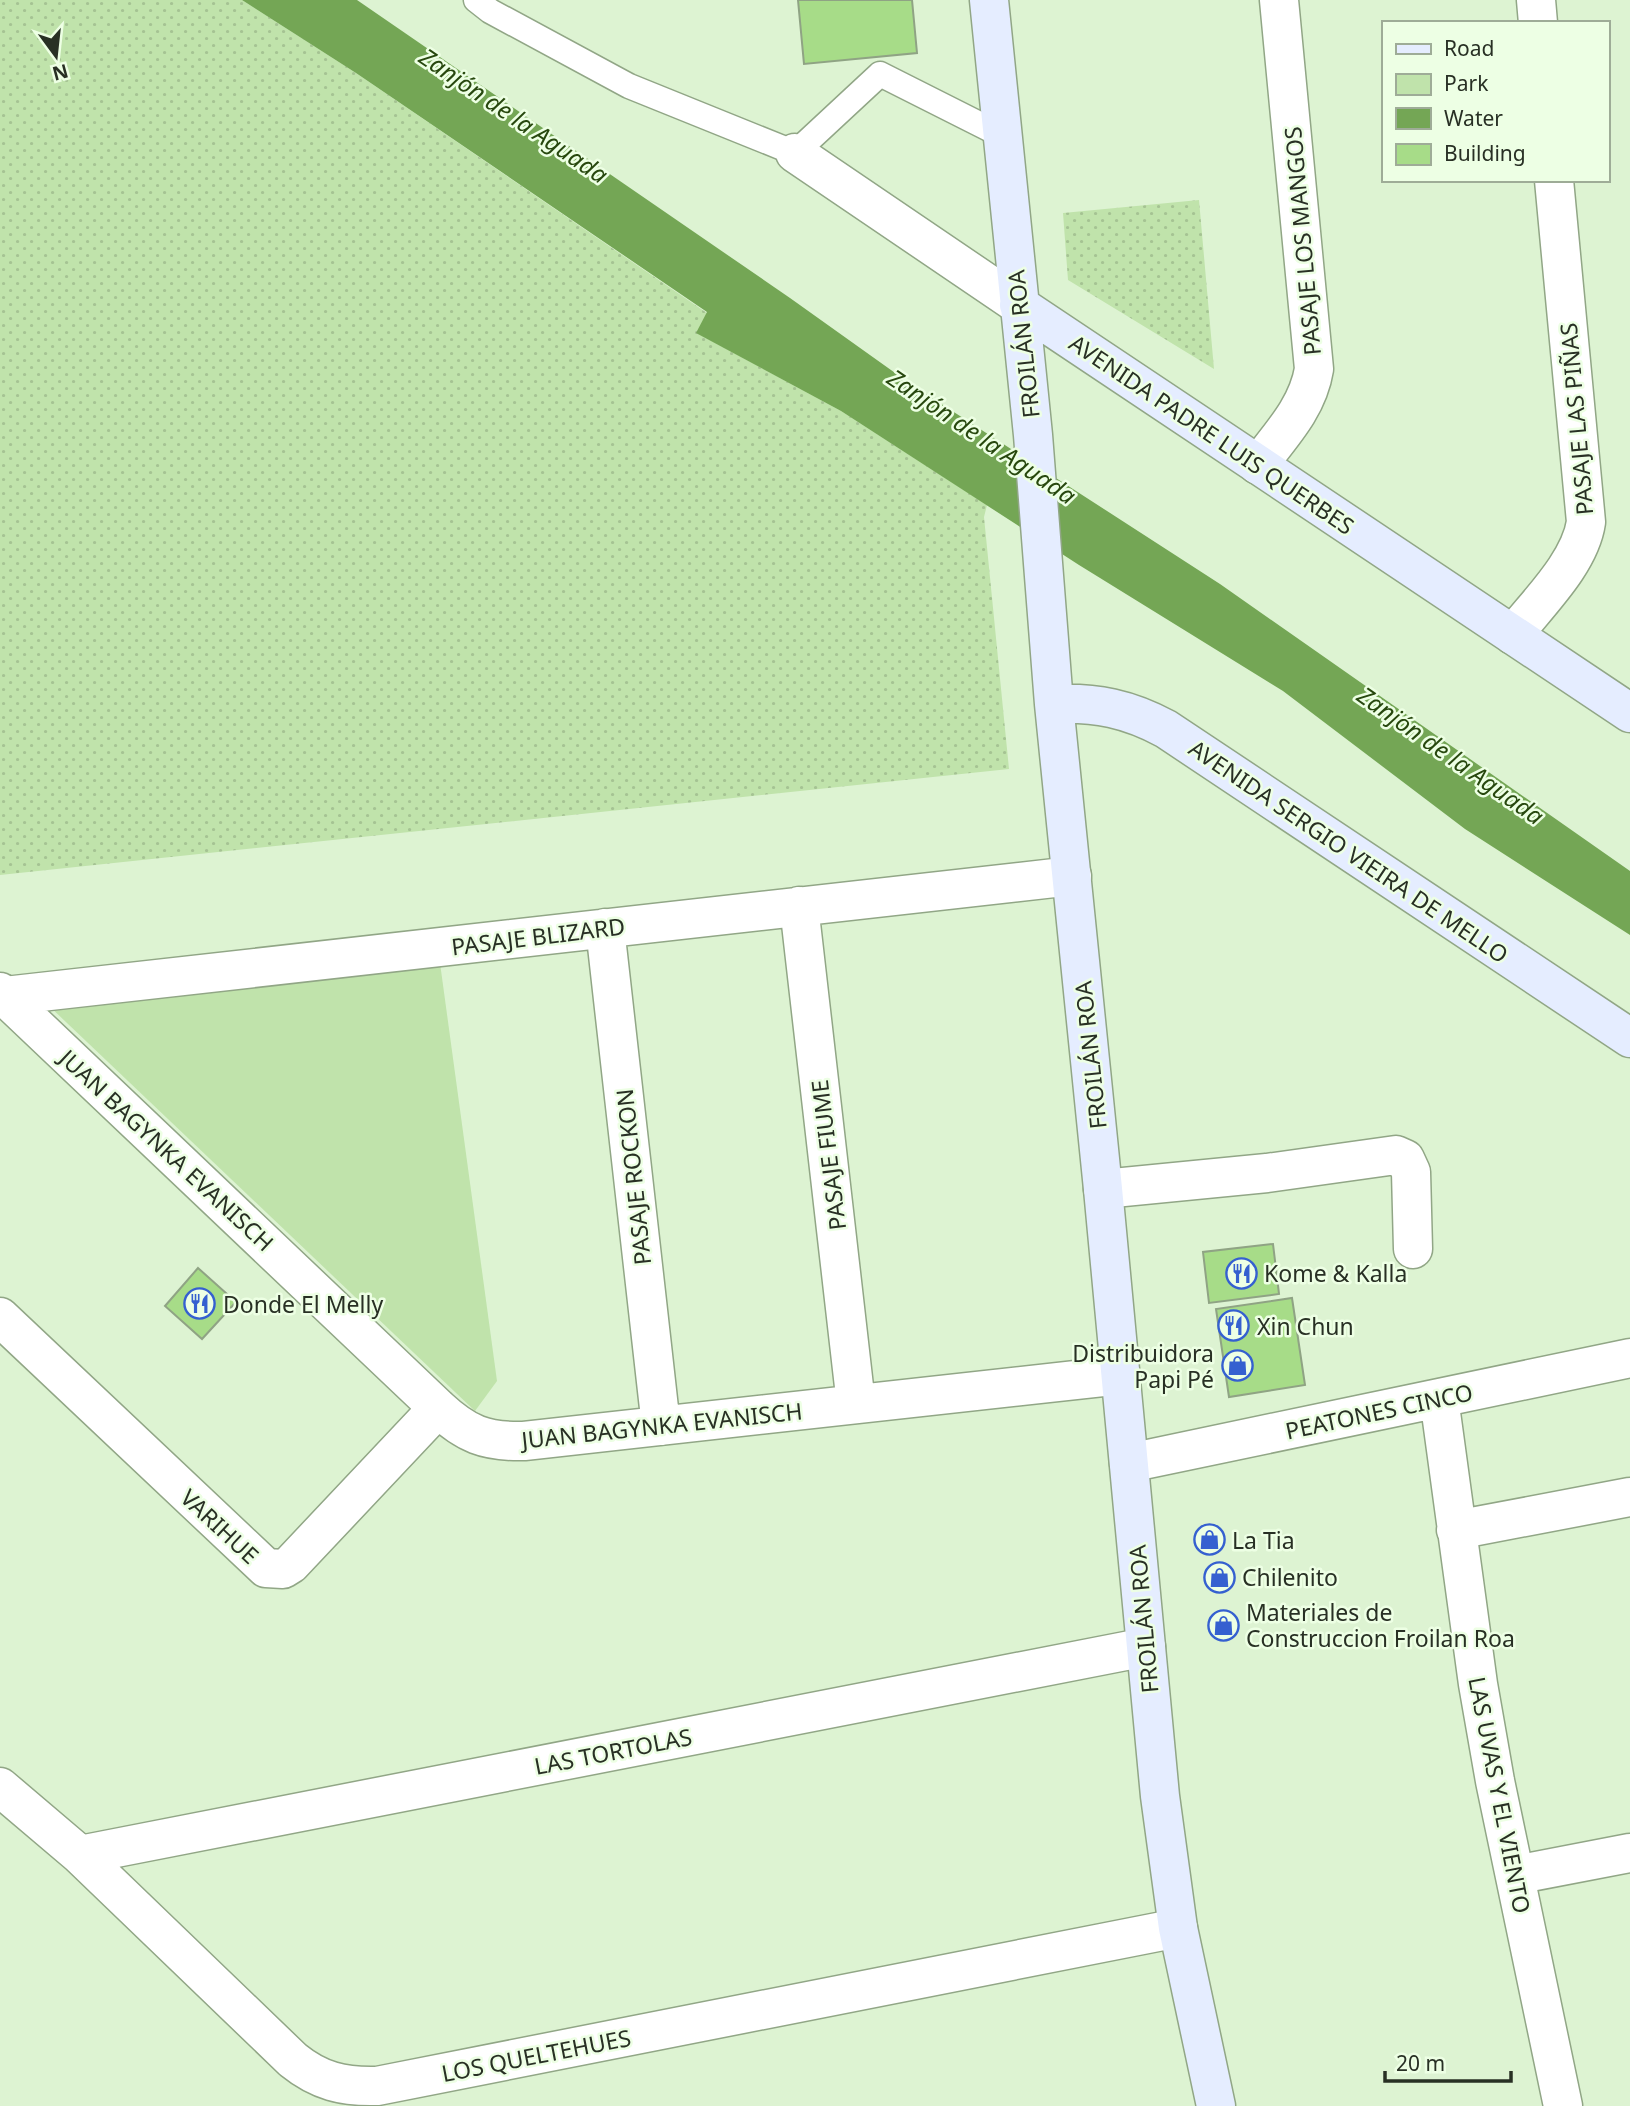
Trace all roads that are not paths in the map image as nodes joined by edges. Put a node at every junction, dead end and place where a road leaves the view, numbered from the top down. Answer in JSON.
{"nodes":[{"id":1,"x":476,"y":0,"type":"edge"},
{"id":2,"x":989,"y":0,"type":"edge"},
{"id":3,"x":1279,"y":0,"type":"edge"},
{"id":4,"x":1536,"y":0,"type":"edge"},
{"id":5,"x":1538,"y":21,"type":"edge"},
{"id":6,"x":1003,"y":136,"type":"junction"},
{"id":7,"x":795,"y":153,"type":"junction"},
{"id":8,"x":1554,"y":182,"type":"edge"},
{"id":9,"x":1019,"y":305,"type":"junction"},
{"id":10,"x":1258,"y":465,"type":"junction"},
{"id":11,"x":1513,"y":635,"type":"junction"},
{"id":12,"x":1054,"y":705,"type":"junction"},
{"id":13,"x":1630,"y":713,"type":"edge"},
{"id":14,"x":1072,"y":876,"type":"junction"},
{"id":15,"x":799,"y":906,"type":"junction"},
{"id":16,"x":606,"y":928,"type":"junction"},
{"id":17,"x":3,"y":994,"type":"edge"},
{"id":18,"x":1630,"y":1038,"type":"edge"},
{"id":19,"x":1103,"y":1189,"type":"junction"},
{"id":20,"x":1413,"y":1249,"type":"dead end"},
{"id":21,"x":0,"y":1317,"type":"edge"},
{"id":22,"x":1630,"y":1358,"type":"edge"},
{"id":23,"x":1121,"y":1375,"type":"junction"},
{"id":24,"x":1439,"y":1398,"type":"junction"},
{"id":25,"x":856,"y":1404,"type":"junction"},
{"id":26,"x":438,"y":1408,"type":"junction"},
{"id":27,"x":661,"y":1426,"type":"junction"},
{"id":28,"x":1129,"y":1463,"type":"junction"},
{"id":29,"x":1630,"y":1497,"type":"edge"},
{"id":30,"x":1456,"y":1530,"type":"junction"},
{"id":31,"x":1146,"y":1647,"type":"junction"},
{"id":32,"x":0,"y":1787,"type":"edge"},
{"id":33,"x":1630,"y":1853,"type":"edge"},
{"id":34,"x":80,"y":1854,"type":"junction"},
{"id":35,"x":1515,"y":1875,"type":"junction"},
{"id":36,"x":1178,"y":1928,"type":"junction"},
{"id":37,"x":1216,"y":2106,"type":"edge"},
{"id":38,"x":1563,"y":2106,"type":"edge"}],
"edges":[{"from":1,"to":7,"type":"lane"},
{"from":2,"to":6,"type":"main road","name":"FROILÁN ROA"},
{"from":3,"to":10,"type":"street","name":"PASAJE LOS MANGOS"},
{"from":4,"to":5,"type":"street"},
{"from":6,"to":7,"type":"lane"},
{"from":6,"to":9,"type":"main road","name":"FROILÁN ROA"},
{"from":7,"to":9,"type":"street","name":"AVENIDA PADRE LUIS QUERBES"},
{"from":8,"to":11,"type":"street","name":"PASAJE LAS PIÑAS"},
{"from":9,"to":10,"type":"main road","name":"AVENIDA PADRE LUIS QUERBES"},
{"from":9,"to":12,"type":"main road","name":"FROILÁN ROA"},
{"from":10,"to":11,"type":"main road","name":"AVENIDA PADRE LUIS QUERBES"},
{"from":11,"to":13,"type":"main road","name":"AVENIDA PADRE LUIS QUERBES"},
{"from":12,"to":14,"type":"main road","name":"FROILÁN ROA"},
{"from":12,"to":18,"type":"main road","name":"AVENIDA SERGIO VIEIRA DE MELLO"},
{"from":14,"to":15,"type":"street","name":"PASAJE BLIZARD"},
{"from":14,"to":19,"type":"main road","name":"FROILÁN ROA"},
{"from":15,"to":16,"type":"street","name":"PASAJE BLIZARD"},
{"from":15,"to":25,"type":"street","name":"PASAJE FIUME"},
{"from":16,"to":17,"type":"street","name":"PASAJE BLIZARD"},
{"from":16,"to":27,"type":"street","name":"PASAJE ROCKON"},
{"from":17,"to":26,"type":"street","name":"JUAN BAGYNKA EVANISCH"},
{"from":19,"to":20,"type":"street"},
{"from":19,"to":23,"type":"main road","name":"FROILÁN ROA"},
{"from":21,"to":26,"type":"street","name":"VARIHUE"},
{"from":22,"to":24,"type":"street","name":"PEATONES CINCO"},
{"from":23,"to":25,"type":"street","name":"JUAN BAGYNKA EVANISCH"},
{"from":23,"to":28,"type":"main road","name":"FROILÁN ROA"},
{"from":24,"to":28,"type":"street","name":"PEATONES CINCO"},
{"from":24,"to":30,"type":"street","name":"LAS UVAS Y EL VIENTO"},
{"from":25,"to":27,"type":"street","name":"JUAN BAGYNKA EVANISCH"},
{"from":26,"to":27,"type":"street","name":"JUAN BAGYNKA EVANISCH"},
{"from":28,"to":31,"type":"main road","name":"FROILÁN ROA"},
{"from":29,"to":30,"type":"street"},
{"from":30,"to":35,"type":"street","name":"LAS UVAS Y EL VIENTO"},
{"from":31,"to":34,"type":"street","name":"LAS TORTOLAS"},
{"from":31,"to":36,"type":"main road","name":"FROILÁN ROA"},
{"from":32,"to":34,"type":"street","name":"LOS QUELTEHUES"},
{"from":33,"to":35,"type":"street"},
{"from":34,"to":36,"type":"street","name":"LOS QUELTEHUES"},
{"from":35,"to":38,"type":"street","name":"LAS UVAS Y EL VIENTO"},
{"from":36,"to":37,"type":"main road","name":"FROILÁN ROA"}]}
